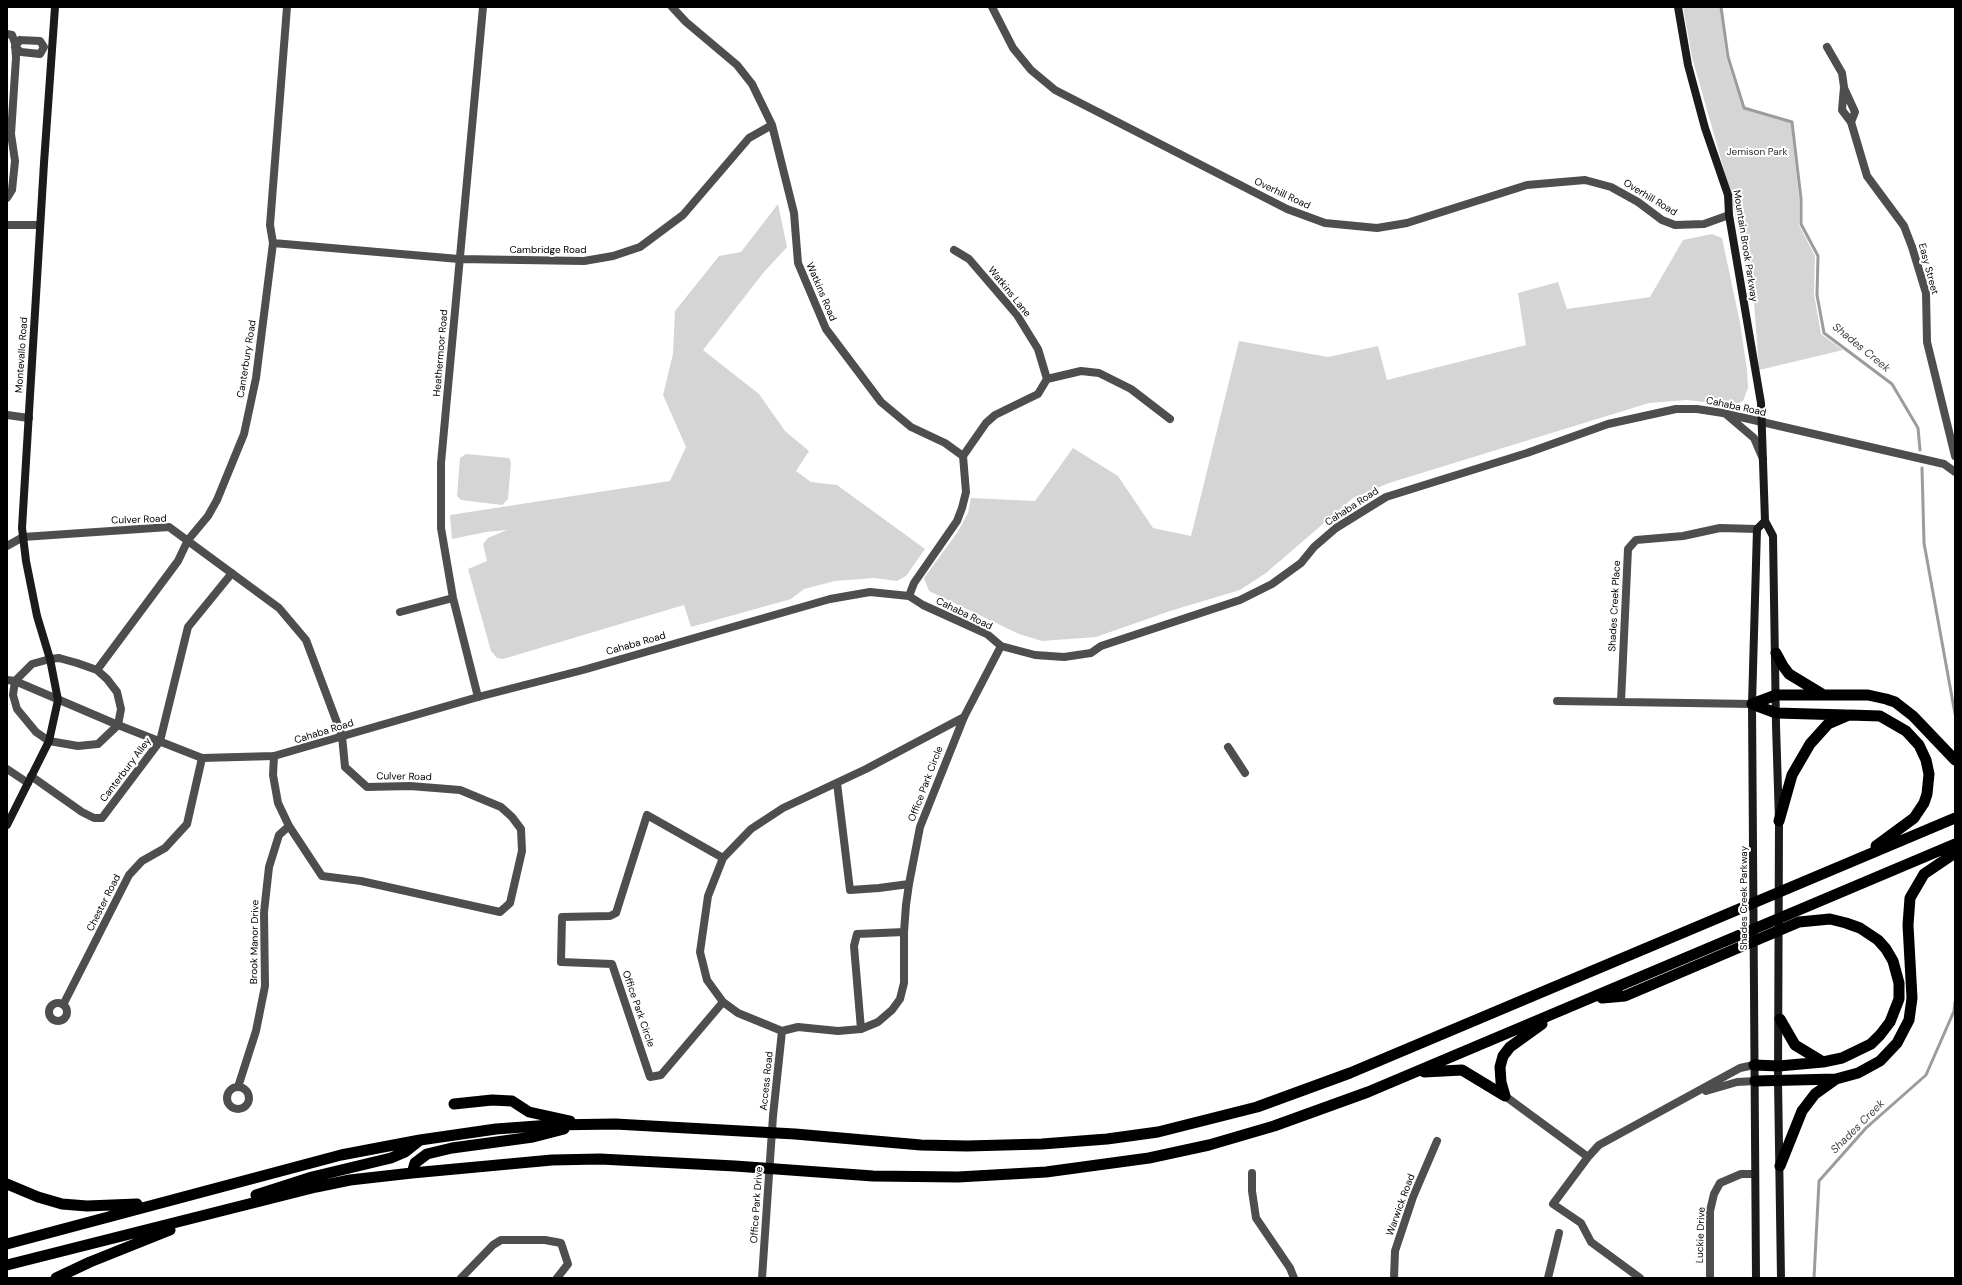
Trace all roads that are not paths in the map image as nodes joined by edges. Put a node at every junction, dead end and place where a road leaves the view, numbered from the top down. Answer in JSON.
{"nodes":[{"id":1,"x":55,"y":7,"type":"edge"},
{"id":2,"x":287,"y":7,"type":"edge"},
{"id":3,"x":483,"y":7,"type":"edge"},
{"id":4,"x":672,"y":7,"type":"edge"},
{"id":5,"x":992,"y":7,"type":"edge"},
{"id":6,"x":1678,"y":7,"type":"edge"},
{"id":7,"x":7,"y":34,"type":"edge"},
{"id":8,"x":15,"y":47,"type":"junction"},
{"id":9,"x":1827,"y":47,"type":"dead end"},
{"id":10,"x":48,"y":48,"type":"junction"},
{"id":11,"x":772,"y":125,"type":"junction"},
{"id":12,"x":7,"y":198,"type":"edge"},
{"id":13,"x":1729,"y":215,"type":"junction"},
{"id":14,"x":7,"y":225,"type":"edge"},
{"id":15,"x":40,"y":225,"type":"junction"},
{"id":16,"x":273,"y":243,"type":"junction"},
{"id":17,"x":954,"y":250,"type":"dead end"},
{"id":18,"x":459,"y":259,"type":"junction"},
{"id":19,"x":1047,"y":379,"type":"junction"},
{"id":20,"x":1723,"y":412,"type":"junction"},
{"id":21,"x":7,"y":415,"type":"edge"},
{"id":22,"x":29,"y":418,"type":"junction"},
{"id":23,"x":1170,"y":419,"type":"dead end"},
{"id":24,"x":1761,"y":422,"type":"junction"},
{"id":25,"x":962,"y":456,"type":"junction"},
{"id":26,"x":1955,"y":456,"type":"edge"},
{"id":27,"x":1763,"y":460,"type":"junction"},
{"id":28,"x":1955,"y":472,"type":"edge"},
{"id":29,"x":1764,"y":521,"type":"junction"},
{"id":30,"x":1757,"y":529,"type":"junction"},
{"id":31,"x":23,"y":537,"type":"junction"},
{"id":32,"x":188,"y":540,"type":"junction"},
{"id":33,"x":7,"y":546,"type":"edge"},
{"id":34,"x":232,"y":574,"type":"junction"},
{"id":35,"x":909,"y":596,"type":"junction"},
{"id":36,"x":453,"y":598,"type":"junction"},
{"id":37,"x":400,"y":612,"type":"dead end"},
{"id":38,"x":1001,"y":646,"type":"junction"},
{"id":39,"x":1776,"y":653,"type":"junction"},
{"id":40,"x":50,"y":659,"type":"junction"},
{"id":41,"x":96,"y":670,"type":"junction"},
{"id":42,"x":11,"y":681,"type":"edge"},
{"id":43,"x":1823,"y":694,"type":"junction"},
{"id":44,"x":1776,"y":695,"type":"junction"},
{"id":45,"x":478,"y":697,"type":"junction"},
{"id":46,"x":58,"y":700,"type":"junction"},
{"id":47,"x":1557,"y":700,"type":"dead end"},
{"id":48,"x":1621,"y":702,"type":"junction"},
{"id":49,"x":1752,"y":704,"type":"junction"},
{"id":50,"x":1776,"y":713,"type":"junction"},
{"id":51,"x":1849,"y":715,"type":"junction"},
{"id":52,"x":964,"y":717,"type":"junction"},
{"id":53,"x":118,"y":725,"type":"junction"},
{"id":54,"x":342,"y":736,"type":"junction"},
{"id":55,"x":48,"y":741,"type":"junction"},
{"id":56,"x":160,"y":741,"type":"junction"},
{"id":57,"x":1228,"y":747,"type":"dead end"},
{"id":58,"x":274,"y":756,"type":"junction"},
{"id":59,"x":202,"y":758,"type":"junction"},
{"id":60,"x":1955,"y":760,"type":"edge"},
{"id":61,"x":7,"y":769,"type":"edge"},
{"id":62,"x":1245,"y":773,"type":"dead end"},
{"id":63,"x":30,"y":780,"type":"junction"},
{"id":64,"x":837,"y":782,"type":"junction"},
{"id":65,"x":1955,"y":818,"type":"edge"},
{"id":66,"x":1779,"y":821,"type":"junction"},
{"id":67,"x":7,"y":825,"type":"edge"},
{"id":68,"x":289,"y":826,"type":"junction"},
{"id":69,"x":1955,"y":844,"type":"edge"},
{"id":70,"x":1955,"y":853,"type":"edge"},
{"id":71,"x":723,"y":858,"type":"junction"},
{"id":72,"x":1854,"y":860,"type":"junction"},
{"id":73,"x":908,"y":884,"type":"junction"},
{"id":74,"x":904,"y":932,"type":"junction"},
{"id":75,"x":1591,"y":999,"type":"junction"},
{"id":76,"x":723,"y":1002,"type":"junction"},
{"id":77,"x":63,"y":1005,"type":"dead end"},
{"id":78,"x":1559,"y":1012,"type":"junction"},
{"id":79,"x":1780,"y":1019,"type":"junction"},
{"id":80,"x":861,"y":1029,"type":"junction"},
{"id":81,"x":782,"y":1031,"type":"junction"},
{"id":82,"x":1823,"y":1062,"type":"junction"},
{"id":83,"x":1754,"y":1065,"type":"junction"},
{"id":84,"x":1779,"y":1066,"type":"junction"},
{"id":85,"x":1412,"y":1074,"type":"junction"},
{"id":86,"x":1836,"y":1079,"type":"junction"},
{"id":87,"x":1778,"y":1080,"type":"junction"},
{"id":88,"x":1755,"y":1081,"type":"junction"},
{"id":89,"x":238,"y":1086,"type":"dead end"},
{"id":90,"x":1505,"y":1096,"type":"junction"},
{"id":91,"x":1690,"y":1096,"type":"junction"},
{"id":92,"x":454,"y":1104,"type":"dead end"},
{"id":93,"x":582,"y":1124,"type":"junction"},
{"id":94,"x":773,"y":1134,"type":"junction"},
{"id":95,"x":420,"y":1140,"type":"junction"},
{"id":96,"x":1437,"y":1141,"type":"dead end"},
{"id":97,"x":1588,"y":1157,"type":"junction"},
{"id":98,"x":1780,"y":1166,"type":"junction"},
{"id":99,"x":770,"y":1170,"type":"junction"},
{"id":100,"x":1252,"y":1173,"type":"dead end"},
{"id":101,"x":412,"y":1174,"type":"junction"},
{"id":102,"x":1755,"y":1174,"type":"junction"},
{"id":103,"x":7,"y":1184,"type":"edge"},
{"id":104,"x":160,"y":1203,"type":"junction"},
{"id":105,"x":209,"y":1214,"type":"junction"},
{"id":106,"x":1559,"y":1233,"type":"dead end"},
{"id":107,"x":7,"y":1244,"type":"edge"},
{"id":108,"x":7,"y":1265,"type":"edge"},
{"id":109,"x":56,"y":1278,"type":"edge"},
{"id":110,"x":461,"y":1278,"type":"edge"},
{"id":111,"x":557,"y":1278,"type":"edge"},
{"id":112,"x":762,"y":1278,"type":"edge"},
{"id":113,"x":1294,"y":1278,"type":"edge"},
{"id":114,"x":1394,"y":1278,"type":"edge"},
{"id":115,"x":1548,"y":1278,"type":"edge"},
{"id":116,"x":1640,"y":1278,"type":"edge"},
{"id":117,"x":1710,"y":1278,"type":"edge"},
{"id":118,"x":1756,"y":1278,"type":"edge"},
{"id":119,"x":1781,"y":1278,"type":"edge"}],
"edges":[{"from":1,"to":10,"type":"main road","name":"Montevallo Road"},
{"from":2,"to":16,"type":"street","name":"Canterbury Road"},
{"from":3,"to":18,"type":"street","name":"Heathermoor Road"},
{"from":4,"to":11,"type":"street","name":"Watkins Road"},
{"from":5,"to":13,"type":"street","name":"Overhill Road"},
{"from":6,"to":13,"type":"main road","name":"Mountain Brook Parkway"},
{"from":7,"to":8,"type":"street"},
{"from":8,"to":10,"type":"street"},
{"from":8,"to":10,"type":"street"},
{"from":8,"to":12,"type":"street"},
{"from":9,"to":26,"type":"street","name":"Easy Street"},
{"from":10,"to":15,"type":"main road","name":"Montevallo Road"},
{"from":11,"to":18,"type":"street","name":"Cambridge Road"},
{"from":11,"to":25,"type":"street","name":"Watkins Road"},
{"from":13,"to":24,"type":"main road","name":"Mountain Brook Parkway"},
{"from":14,"to":15,"type":"street"},
{"from":15,"to":22,"type":"main road","name":"Montevallo Road"},
{"from":16,"to":18,"type":"street","name":"Cambridge Road"},
{"from":16,"to":32,"type":"street","name":"Canterbury Road"},
{"from":17,"to":19,"type":"street","name":"Watkins Lane"},
{"from":18,"to":36,"type":"street","name":"Heathermoor Road"},
{"from":19,"to":23,"type":"street"},
{"from":19,"to":25,"type":"street"},
{"from":20,"to":24,"type":"street","name":"Cahaba Road"},
{"from":20,"to":27,"type":"street"},
{"from":20,"to":38,"type":"street","name":"Cahaba Road"},
{"from":21,"to":22,"type":"street"},
{"from":22,"to":31,"type":"main road","name":"Montevallo Road"},
{"from":24,"to":27,"type":"main road"},
{"from":24,"to":28,"type":"street","name":"Cahaba Road"},
{"from":25,"to":35,"type":"street"},
{"from":27,"to":29,"type":"main road"},
{"from":29,"to":30,"type":"main road"},
{"from":29,"to":39,"type":"main road"},
{"from":30,"to":48,"type":"street","name":"Shades Creek Place"},
{"from":30,"to":49,"type":"main road","name":"Shades Creek Parkway"},
{"from":31,"to":32,"type":"street","name":"Culver Road"},
{"from":31,"to":33,"type":"street","name":"Culver Road"},
{"from":31,"to":40,"type":"main road","name":"Montevallo Road"},
{"from":32,"to":34,"type":"street","name":"Culver Road"},
{"from":32,"to":41,"type":"street","name":"Canterbury Road"},
{"from":34,"to":54,"type":"street","name":"Culver Road"},
{"from":34,"to":56,"type":"street","name":"Canterbury Alley"},
{"from":35,"to":38,"type":"street","name":"Cahaba Road"},
{"from":35,"to":45,"type":"street","name":"Cahaba Road"},
{"from":36,"to":37,"type":"street"},
{"from":36,"to":45,"type":"street","name":"Heathermoor Road"},
{"from":38,"to":52,"type":"street","name":"Office Park Circle"},
{"from":39,"to":43,"type":"highway"},
{"from":39,"to":44,"type":"main road"},
{"from":40,"to":41,"type":"street"},
{"from":40,"to":42,"type":"street"},
{"from":40,"to":46,"type":"main road","name":"Montevallo Road"},
{"from":41,"to":53,"type":"street"},
{"from":42,"to":46,"type":"street","name":"Cahaba Road"},
{"from":42,"to":55,"type":"street"},
{"from":43,"to":44,"type":"highway"},
{"from":43,"to":60,"type":"highway"},
{"from":44,"to":49,"type":"highway"},
{"from":44,"to":50,"type":"main road"},
{"from":45,"to":54,"type":"street","name":"Cahaba Road"},
{"from":46,"to":53,"type":"street","name":"Cahaba Road"},
{"from":46,"to":55,"type":"main road"},
{"from":47,"to":48,"type":"street"},
{"from":48,"to":49,"type":"street"},
{"from":49,"to":50,"type":"highway"},
{"from":49,"to":83,"type":"main road","name":"Shades Creek Parkway"},
{"from":50,"to":51,"type":"highway"},
{"from":50,"to":66,"type":"main road"},
{"from":51,"to":66,"type":"highway"},
{"from":51,"to":72,"type":"highway"},
{"from":52,"to":64,"type":"street","name":"Office Park Circle"},
{"from":52,"to":73,"type":"street","name":"Office Park Circle"},
{"from":53,"to":55,"type":"street"},
{"from":53,"to":56,"type":"street","name":"Cahaba Road"},
{"from":54,"to":58,"type":"street","name":"Cahaba Road"},
{"from":54,"to":68,"type":"street","name":"Culver Road"},
{"from":55,"to":63,"type":"main road"},
{"from":56,"to":59,"type":"street","name":"Cahaba Road"},
{"from":56,"to":63,"type":"street","name":"Canterbury Alley"},
{"from":57,"to":62,"type":"street"},
{"from":58,"to":59,"type":"street","name":"Cahaba Road"},
{"from":58,"to":68,"type":"street"},
{"from":59,"to":77,"type":"street","name":"Chester Road"},
{"from":61,"to":63,"type":"street","name":"Canterbury Alley"},
{"from":63,"to":67,"type":"main road"},
{"from":64,"to":71,"type":"street","name":"Office Park Circle"},
{"from":64,"to":73,"type":"street"},
{"from":65,"to":72,"type":"highway"},
{"from":66,"to":79,"type":"main road"},
{"from":68,"to":89,"type":"street","name":"Brook Manor Drive"},
{"from":69,"to":75,"type":"highway"},
{"from":70,"to":86,"type":"highway"},
{"from":71,"to":76,"type":"street","name":"Office Park Circle"},
{"from":71,"to":76,"type":"street","name":"Office Park Circle"},
{"from":72,"to":94,"type":"highway"},
{"from":73,"to":74,"type":"street","name":"Office Park Circle"},
{"from":74,"to":80,"type":"street","name":"Office Park Circle"},
{"from":74,"to":80,"type":"street"},
{"from":75,"to":78,"type":"highway"},
{"from":75,"to":82,"type":"highway"},
{"from":76,"to":81,"type":"street","name":"Office Park Circle"},
{"from":78,"to":85,"type":"highway"},
{"from":78,"to":90,"type":"highway"},
{"from":79,"to":82,"type":"highway"},
{"from":79,"to":84,"type":"main road"},
{"from":80,"to":81,"type":"street","name":"Office Park Circle"},
{"from":81,"to":94,"type":"street","name":"Access Road"},
{"from":82,"to":84,"type":"highway"},
{"from":83,"to":84,"type":"highway"},
{"from":83,"to":88,"type":"main road","name":"Shades Creek Parkway"},
{"from":83,"to":91,"type":"street"},
{"from":84,"to":87,"type":"main road"},
{"from":85,"to":90,"type":"highway"},
{"from":85,"to":99,"type":"highway"},
{"from":86,"to":87,"type":"highway"},
{"from":86,"to":98,"type":"highway"},
{"from":87,"to":88,"type":"highway"},
{"from":87,"to":98,"type":"main road"},
{"from":88,"to":91,"type":"street"},
{"from":88,"to":102,"type":"main road","name":"Shades Creek Parkway"},
{"from":90,"to":97,"type":"street"},
{"from":91,"to":97,"type":"street"},
{"from":92,"to":93,"type":"highway"},
{"from":93,"to":94,"type":"highway"},
{"from":93,"to":95,"type":"highway"},
{"from":93,"to":101,"type":"highway"},
{"from":94,"to":99,"type":"street","name":"Office Park Drive"},
{"from":95,"to":104,"type":"highway"},
{"from":95,"to":105,"type":"highway"},
{"from":96,"to":114,"type":"street","name":"Warwick Road"},
{"from":97,"to":116,"type":"street"},
{"from":98,"to":119,"type":"main road"},
{"from":99,"to":101,"type":"highway"},
{"from":99,"to":112,"type":"street","name":"Office Park Drive"},
{"from":100,"to":113,"type":"street"},
{"from":101,"to":105,"type":"highway"},
{"from":102,"to":117,"type":"street","name":"Luckie Drive"},
{"from":102,"to":118,"type":"main road","name":"Shades Creek Parkway"},
{"from":103,"to":104,"type":"highway"},
{"from":104,"to":107,"type":"highway"},
{"from":105,"to":108,"type":"highway"},
{"from":105,"to":109,"type":"highway"},
{"from":106,"to":115,"type":"street"},
{"from":110,"to":111,"type":"street"}]}
